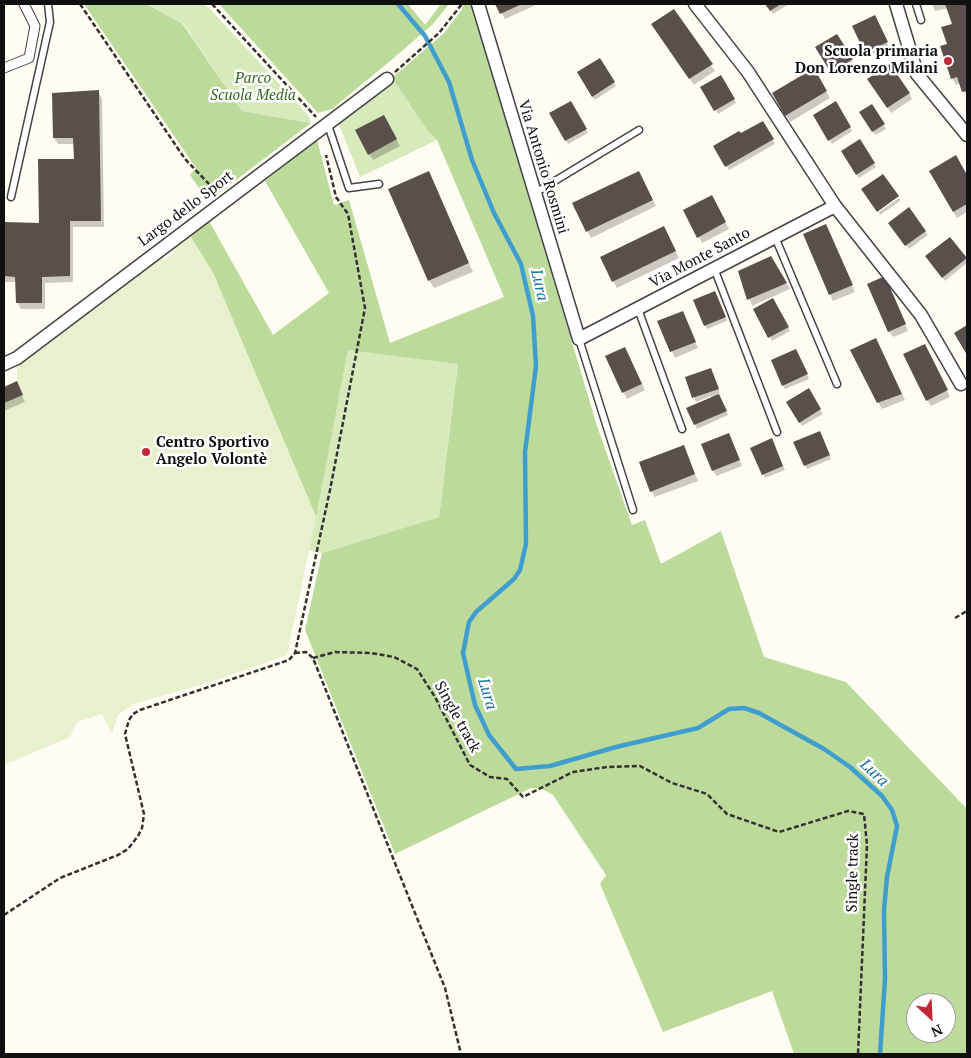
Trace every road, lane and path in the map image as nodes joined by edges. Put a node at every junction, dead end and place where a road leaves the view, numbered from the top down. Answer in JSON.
{"nodes":[{"id":1,"x":24,"y":4,"type":"edge"},
{"id":2,"x":48,"y":4,"type":"edge"},
{"id":3,"x":80,"y":4,"type":"edge"},
{"id":4,"x":212,"y":4,"type":"edge"},
{"id":5,"x":462,"y":4,"type":"edge"},
{"id":6,"x":478,"y":4,"type":"edge"},
{"id":7,"x":695,"y":4,"type":"edge"},
{"id":8,"x":896,"y":4,"type":"edge"},
{"id":9,"x":916,"y":4,"type":"edge"},
{"id":10,"x":921,"y":20,"type":"dead end"},
{"id":11,"x":4,"y":68,"type":"edge"},
{"id":12,"x":387,"y":78,"type":"joint"},
{"id":13,"x":325,"y":127,"type":"junction"},
{"id":14,"x":639,"y":130,"type":"dead end"},
{"id":15,"x":967,"y":135,"type":"edge"},
{"id":16,"x":379,"y":184,"type":"dead end"},
{"id":17,"x":534,"y":194,"type":"junction"},
{"id":18,"x":11,"y":197,"type":"dead end"},
{"id":19,"x":835,"y":206,"type":"junction"},
{"id":20,"x":213,"y":209,"type":"junction"},
{"id":21,"x":776,"y":237,"type":"junction"},
{"id":22,"x":714,"y":268,"type":"junction"},
{"id":23,"x":638,"y":308,"type":"junction"},
{"id":24,"x":579,"y":339,"type":"junction"},
{"id":25,"x":4,"y":364,"type":"edge"},
{"id":26,"x":837,"y":384,"type":"dead end"},
{"id":27,"x":961,"y":384,"type":"dead end"},
{"id":28,"x":682,"y":429,"type":"dead end"},
{"id":29,"x":777,"y":432,"type":"dead end"},
{"id":30,"x":633,"y":510,"type":"dead end"},
{"id":31,"x":967,"y":611,"type":"edge"},
{"id":32,"x":955,"y":618,"type":"dead end"},
{"id":33,"x":296,"y":652,"type":"junction"},
{"id":34,"x":313,"y":658,"type":"junction"},
{"id":35,"x":4,"y":915,"type":"edge"},
{"id":36,"x":461,"y":1054,"type":"edge"},
{"id":37,"x":858,"y":1054,"type":"edge"}],
"edges":[{"from":1,"to":11,"type":"street"},
{"from":2,"to":18,"type":"lane"},
{"from":3,"to":20,"type":"path"},
{"from":4,"to":13,"type":"path"},
{"from":5,"to":12,"type":"path"},
{"from":6,"to":17,"type":"street","name":"Via Antonio Rosmini"},
{"from":7,"to":19,"type":"street"},
{"from":8,"to":15,"type":"street"},
{"from":9,"to":10,"type":"lane"},
{"from":12,"to":13,"type":"street","name":"Largo dello Sport"},
{"from":13,"to":16,"type":"lane"},
{"from":13,"to":20,"type":"street","name":"Largo dello Sport"},
{"from":13,"to":33,"type":"path"},
{"from":14,"to":17,"type":"lane"},
{"from":17,"to":24,"type":"street","name":"Via Antonio Rosmini"},
{"from":19,"to":21,"type":"street","name":"Via Monte Santo"},
{"from":19,"to":27,"type":"street"},
{"from":20,"to":25,"type":"street","name":"Largo dello Sport"},
{"from":21,"to":22,"type":"street","name":"Via Monte Santo"},
{"from":21,"to":26,"type":"lane"},
{"from":22,"to":23,"type":"street","name":"Via Monte Santo"},
{"from":22,"to":29,"type":"lane"},
{"from":23,"to":24,"type":"street","name":"Via Monte Santo"},
{"from":23,"to":28,"type":"lane"},
{"from":24,"to":30,"type":"lane"},
{"from":31,"to":32,"type":"path"},
{"from":33,"to":34,"type":"path"},
{"from":33,"to":35,"type":"path"},
{"from":34,"to":36,"type":"path"},
{"from":34,"to":37,"type":"path","name":"Single track"}]}
